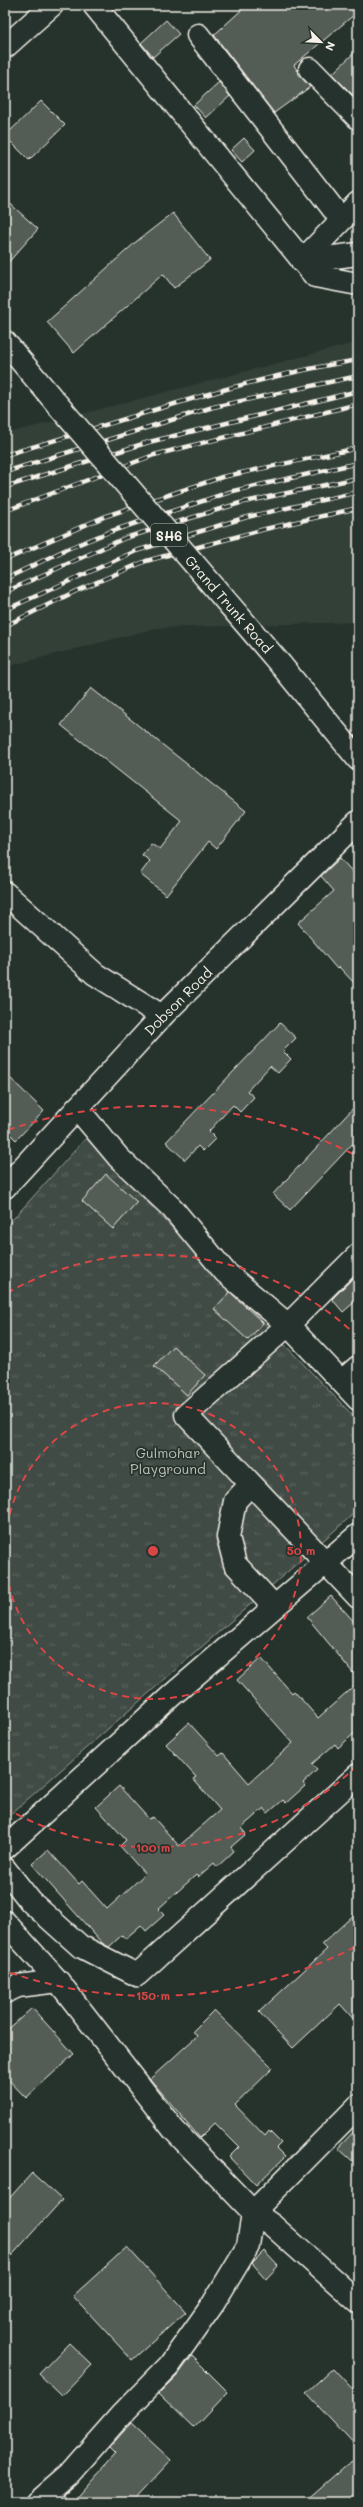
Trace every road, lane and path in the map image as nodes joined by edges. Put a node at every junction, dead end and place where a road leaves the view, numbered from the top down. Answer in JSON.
{"nodes":[{"id":1,"x":52,"y":5,"type":"edge"},
{"id":2,"x":94,"y":5,"type":"edge"},
{"id":3,"x":198,"y":35,"type":"dead end"},
{"id":4,"x":5,"y":47,"type":"edge"},
{"id":5,"x":310,"y":69,"type":"dead end"},
{"id":6,"x":358,"y":118,"type":"edge"},
{"id":7,"x":358,"y":203,"type":"edge"},
{"id":8,"x":341,"y":219,"type":"junction"},
{"id":9,"x":358,"y":254,"type":"edge"},
{"id":10,"x":302,"y":261,"type":"junction"},
{"id":11,"x":358,"y":284,"type":"edge"},
{"id":12,"x":5,"y":342,"type":"edge"},
{"id":13,"x":358,"y":759,"type":"edge"},
{"id":14,"x":358,"y":822,"type":"edge"},
{"id":15,"x":5,"y":893,"type":"edge"},
{"id":16,"x":162,"y":1016,"type":"junction"},
{"id":17,"x":77,"y":1108,"type":"junction"},
{"id":18,"x":5,"y":1186,"type":"edge"},
{"id":19,"x":358,"y":1255,"type":"edge"},
{"id":20,"x":288,"y":1325,"type":"junction"},
{"id":21,"x":350,"y":1374,"type":"edge"},
{"id":22,"x":358,"y":1399,"type":"edge"},
{"id":23,"x":251,"y":1484,"type":"junction"},
{"id":24,"x":358,"y":1535,"type":"edge"},
{"id":25,"x":325,"y":1563,"type":"junction"},
{"id":26,"x":358,"y":1597,"type":"edge"},
{"id":27,"x":274,"y":1606,"type":"junction"},
{"id":28,"x":358,"y":1775,"type":"edge"},
{"id":29,"x":5,"y":1848,"type":"edge"},
{"id":30,"x":5,"y":1868,"type":"edge"},
{"id":31,"x":5,"y":1922,"type":"edge"},
{"id":32,"x":58,"y":1981,"type":"junction"},
{"id":33,"x":5,"y":1992,"type":"edge"},
{"id":34,"x":358,"y":2106,"type":"edge"},
{"id":35,"x":253,"y":2212,"type":"junction"},
{"id":36,"x":358,"y":2302,"type":"edge"},
{"id":37,"x":38,"y":2502,"type":"edge"}],
"edges":[{"from":1,"to":4,"type":"street"},
{"from":2,"to":10,"type":"street"},
{"from":3,"to":8,"type":"street"},
{"from":5,"to":6,"type":"street"},
{"from":7,"to":8,"type":"street"},
{"from":8,"to":10,"type":"street"},
{"from":9,"to":10,"type":"street"},
{"from":10,"to":11,"type":"street"},
{"from":12,"to":13,"type":"street","name":"Grand Trunk Road","number":"SH6","bridge":true},
{"from":14,"to":16,"type":"street","name":"Dobson Road"},
{"from":15,"to":16,"type":"street"},
{"from":16,"to":17,"type":"street","name":"Dobson Road"},
{"from":17,"to":18,"type":"street","name":"Dobson Road"},
{"from":17,"to":20,"type":"street"},
{"from":19,"to":20,"type":"street"},
{"from":20,"to":21,"type":"street"},
{"from":20,"to":23,"type":"street"},
{"from":21,"to":22,"type":"street"},
{"from":23,"to":25,"type":"street"},
{"from":23,"to":27,"type":"street"},
{"from":24,"to":25,"type":"street"},
{"from":25,"to":26,"type":"street"},
{"from":25,"to":27,"type":"street"},
{"from":27,"to":29,"type":"street"},
{"from":28,"to":30,"type":"street"},
{"from":31,"to":32,"type":"street"},
{"from":32,"to":33,"type":"street"},
{"from":32,"to":35,"type":"street"},
{"from":34,"to":35,"type":"street"},
{"from":35,"to":36,"type":"street"},
{"from":35,"to":37,"type":"street"}]}
